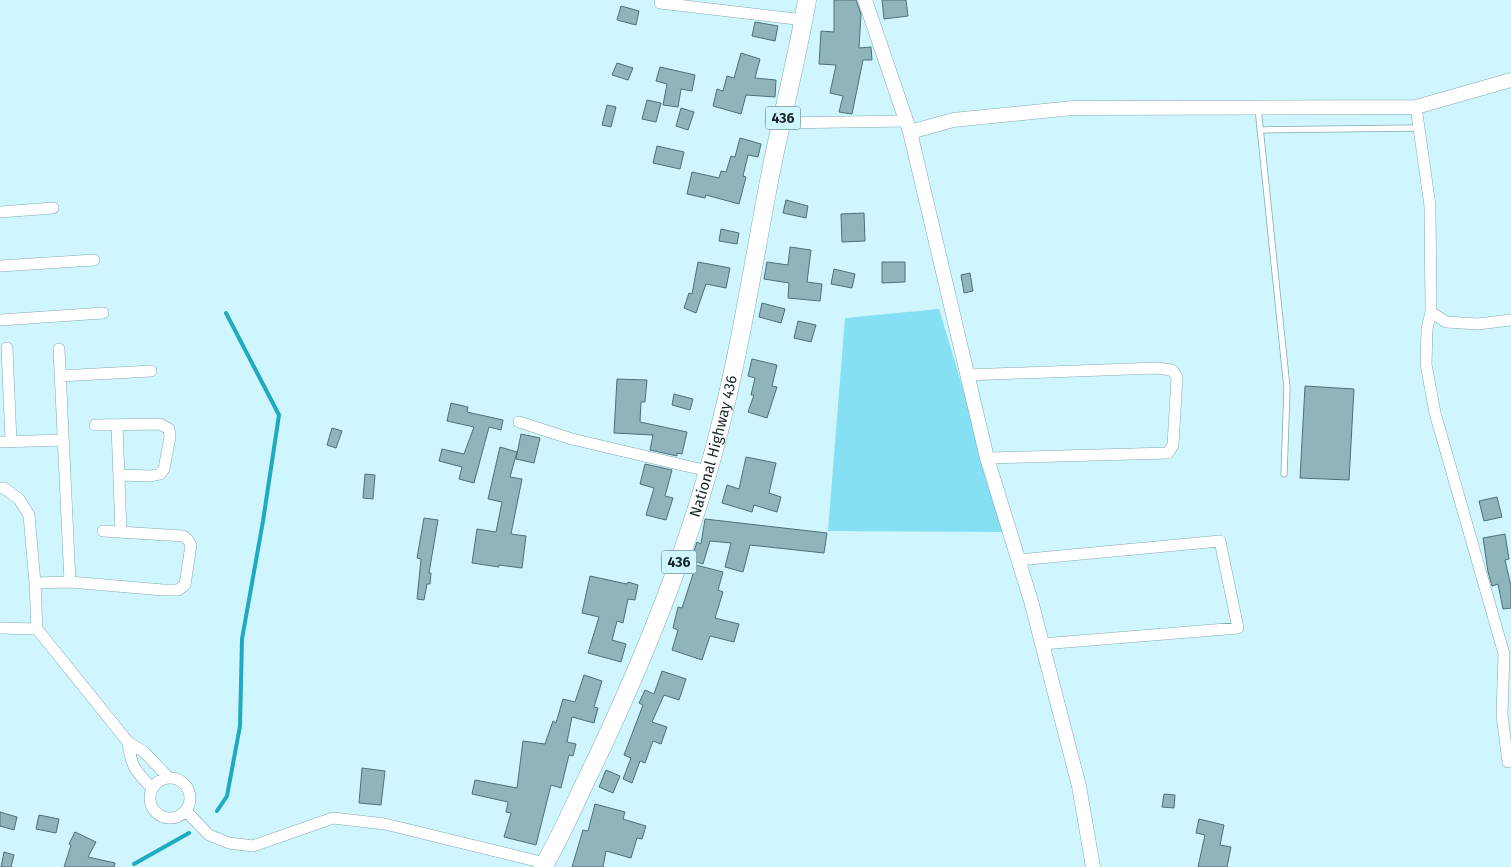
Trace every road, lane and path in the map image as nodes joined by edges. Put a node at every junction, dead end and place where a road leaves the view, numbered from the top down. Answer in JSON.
{"nodes":[{"id":1,"x":807,"y":0,"type":"edge"},
{"id":2,"x":865,"y":0,"type":"edge"},
{"id":3,"x":660,"y":3,"type":"dead end"},
{"id":4,"x":804,"y":20,"type":"junction"},
{"id":5,"x":1511,"y":80,"type":"edge"},
{"id":6,"x":1258,"y":108,"type":"junction"},
{"id":7,"x":1416,"y":108,"type":"junction"},
{"id":8,"x":782,"y":123,"type":"junction"},
{"id":9,"x":908,"y":126,"type":"junction"},
{"id":10,"x":1418,"y":128,"type":"junction"},
{"id":11,"x":1260,"y":130,"type":"junction"},
{"id":12,"x":53,"y":208,"type":"dead end"},
{"id":13,"x":0,"y":212,"type":"edge"},
{"id":14,"x":94,"y":260,"type":"dead end"},
{"id":15,"x":0,"y":266,"type":"edge"},
{"id":16,"x":103,"y":312,"type":"dead end"},
{"id":17,"x":1431,"y":312,"type":"junction"},
{"id":18,"x":0,"y":320,"type":"edge"},
{"id":19,"x":1511,"y":320,"type":"edge"},
{"id":20,"x":7,"y":348,"type":"dead end"},
{"id":21,"x":58,"y":349,"type":"dead end"},
{"id":22,"x":151,"y":371,"type":"dead end"},
{"id":23,"x":967,"y":374,"type":"junction"},
{"id":24,"x":60,"y":376,"type":"junction"},
{"id":25,"x":519,"y":422,"type":"dead end"},
{"id":26,"x":95,"y":425,"type":"dead end"},
{"id":27,"x":116,"y":425,"type":"junction"},
{"id":28,"x":63,"y":440,"type":"junction"},
{"id":29,"x":5,"y":442,"type":"edge"},
{"id":30,"x":987,"y":458,"type":"junction"},
{"id":31,"x":708,"y":471,"type":"junction"},
{"id":32,"x":1284,"y":474,"type":"dead end"},
{"id":33,"x":119,"y":475,"type":"junction"},
{"id":34,"x":0,"y":488,"type":"edge"},
{"id":35,"x":103,"y":531,"type":"dead end"},
{"id":36,"x":121,"y":532,"type":"junction"},
{"id":37,"x":1018,"y":560,"type":"junction"},
{"id":38,"x":70,"y":582,"type":"junction"},
{"id":39,"x":35,"y":583,"type":"junction"},
{"id":40,"x":0,"y":628,"type":"edge"},
{"id":41,"x":37,"y":629,"type":"junction"},
{"id":42,"x":1042,"y":644,"type":"junction"},
{"id":43,"x":128,"y":742,"type":"junction"},
{"id":44,"x":1511,"y":761,"type":"edge"},
{"id":45,"x":169,"y":778,"type":"junction"},
{"id":46,"x":152,"y":788,"type":"junction"},
{"id":47,"x":186,"y":811,"type":"junction"},
{"id":48,"x":544,"y":865,"type":"edge"},
{"id":49,"x":1093,"y":867,"type":"edge"}],
"edges":[{"from":1,"to":4,"type":"main road","name":"National Highway 436","number":"436"},
{"from":2,"to":9,"type":"street"},
{"from":3,"to":4,"type":"street"},
{"from":4,"to":8,"type":"main road","name":"National Highway 436","number":"436"},
{"from":5,"to":7,"type":"street"},
{"from":6,"to":7,"type":"street"},
{"from":6,"to":9,"type":"street"},
{"from":6,"to":11,"type":"lane"},
{"from":7,"to":10,"type":"street"},
{"from":8,"to":9,"type":"street"},
{"from":8,"to":31,"type":"main road","name":"National Highway 436","number":"436"},
{"from":9,"to":23,"type":"street"},
{"from":10,"to":11,"type":"lane"},
{"from":10,"to":17,"type":"street"},
{"from":11,"to":32,"type":"lane"},
{"from":12,"to":13,"type":"street"},
{"from":14,"to":15,"type":"street"},
{"from":16,"to":18,"type":"street"},
{"from":17,"to":19,"type":"street"},
{"from":17,"to":44,"type":"street"},
{"from":20,"to":29,"type":"street"},
{"from":21,"to":24,"type":"street"},
{"from":22,"to":24,"type":"street"},
{"from":23,"to":30,"type":"street"},
{"from":23,"to":30,"type":"street"},
{"from":24,"to":28,"type":"street"},
{"from":25,"to":31,"type":"street"},
{"from":26,"to":27,"type":"street"},
{"from":27,"to":33,"type":"street"},
{"from":27,"to":33,"type":"street"},
{"from":28,"to":29,"type":"street"},
{"from":28,"to":38,"type":"street"},
{"from":30,"to":37,"type":"street"},
{"from":31,"to":48,"type":"main road","name":"National Highway 436","number":"436"},
{"from":33,"to":36,"type":"street"},
{"from":34,"to":39,"type":"street"},
{"from":35,"to":36,"type":"street"},
{"from":36,"to":38,"type":"street"},
{"from":37,"to":42,"type":"street"},
{"from":37,"to":42,"type":"street"},
{"from":38,"to":39,"type":"street"},
{"from":39,"to":41,"type":"street"},
{"from":40,"to":41,"type":"street"},
{"from":41,"to":43,"type":"street"},
{"from":42,"to":49,"type":"street"},
{"from":43,"to":45,"type":"street"},
{"from":43,"to":46,"type":"street"},
{"from":45,"to":46,"type":"street"},
{"from":45,"to":47,"type":"street"},
{"from":46,"to":47,"type":"street"},
{"from":47,"to":48,"type":"street"}]}
